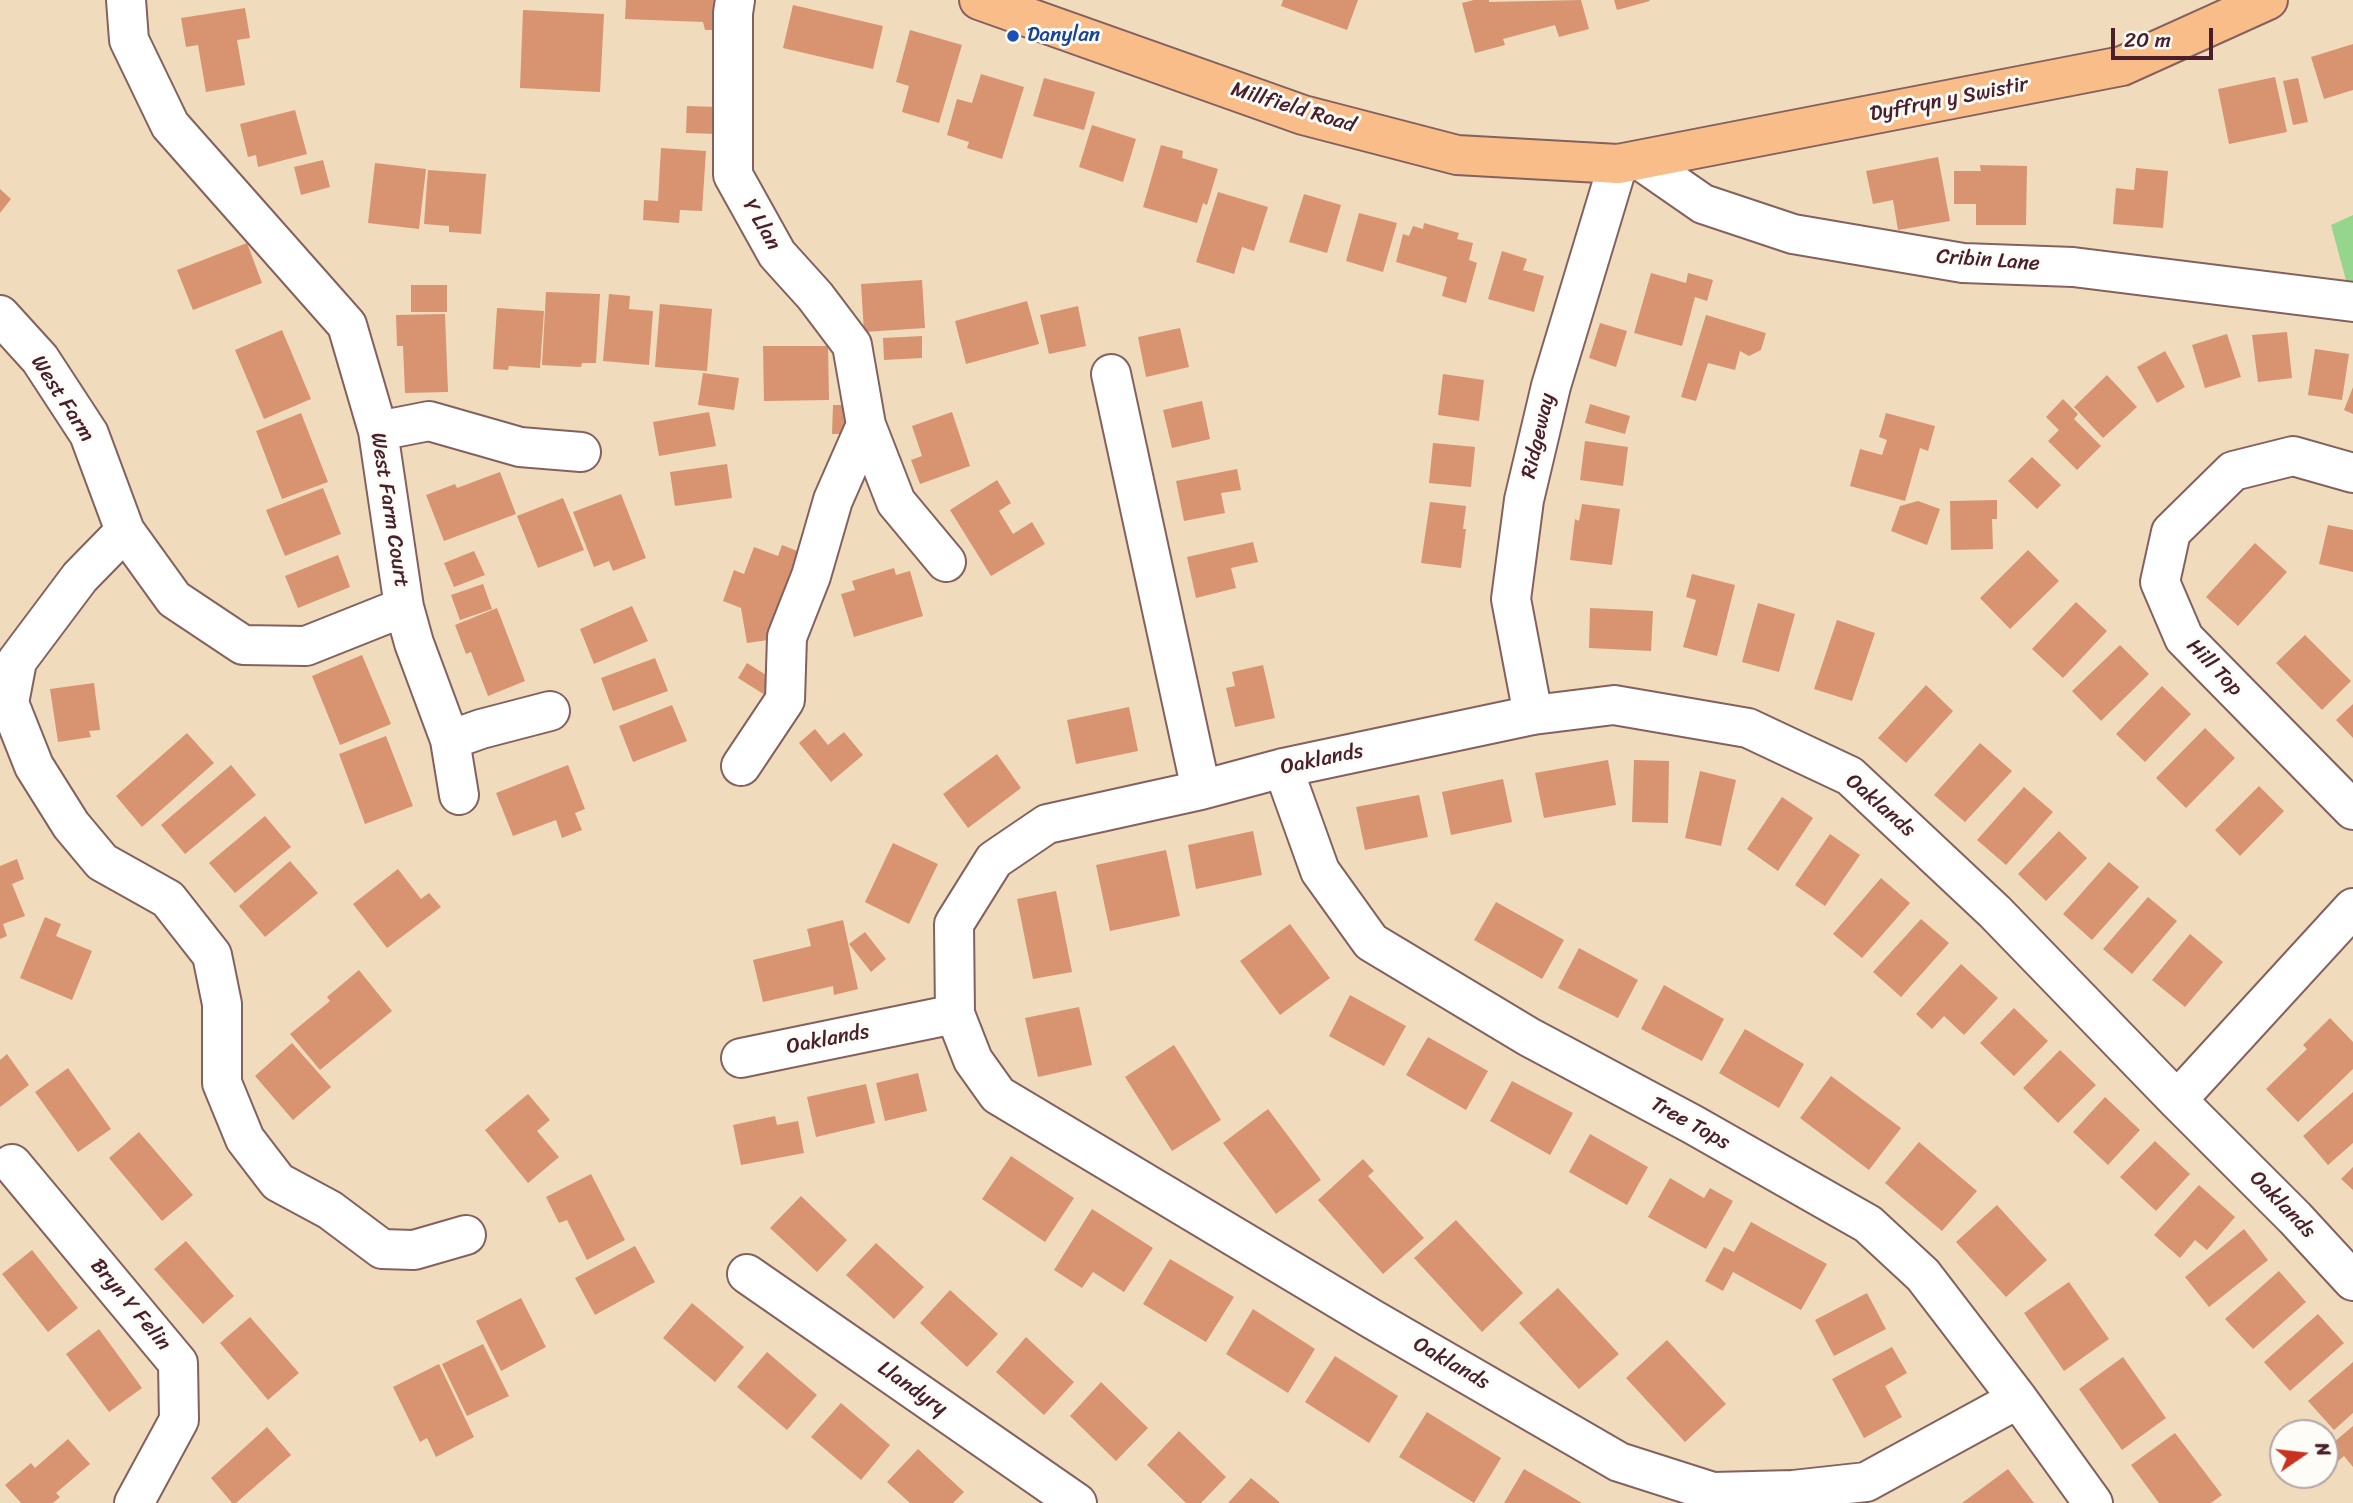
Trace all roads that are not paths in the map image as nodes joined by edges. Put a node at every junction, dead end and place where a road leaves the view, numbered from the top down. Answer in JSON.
{"nodes":[{"id":1,"x":126,"y":0,"type":"edge"},
{"id":2,"x":735,"y":0,"type":"edge"},
{"id":3,"x":979,"y":0,"type":"edge"},
{"id":4,"x":2268,"y":0,"type":"edge"},
{"id":5,"x":1629,"y":162,"type":"junction"},
{"id":6,"x":2353,"y":302,"type":"edge"},
{"id":7,"x":0,"y":315,"type":"edge"},
{"id":8,"x":1111,"y":374,"type":"dead end"},
{"id":9,"x":866,"y":425,"type":"junction"},
{"id":10,"x":378,"y":431,"type":"junction"},
{"id":11,"x":581,"y":452,"type":"dead end"},
{"id":12,"x":2353,"y":473,"type":"edge"},
{"id":13,"x":125,"y":531,"type":"junction"},
{"id":14,"x":946,"y":562,"type":"dead end"},
{"id":15,"x":404,"y":607,"type":"junction"},
{"id":16,"x":550,"y":711,"type":"dead end"},
{"id":17,"x":1532,"y":715,"type":"junction"},
{"id":18,"x":450,"y":740,"type":"junction"},
{"id":19,"x":741,"y":765,"type":"dead end"},
{"id":20,"x":1283,"y":768,"type":"junction"},
{"id":21,"x":1201,"y":790,"type":"junction"},
{"id":22,"x":459,"y":795,"type":"dead end"},
{"id":23,"x":2353,"y":810,"type":"edge"},
{"id":24,"x":2353,"y":908,"type":"edge"},
{"id":25,"x":955,"y":1014,"type":"junction"},
{"id":26,"x":741,"y":1058,"type":"dead end"},
{"id":27,"x":2177,"y":1100,"type":"junction"},
{"id":28,"x":12,"y":1164,"type":"dead end"},
{"id":29,"x":466,"y":1235,"type":"dead end"},
{"id":30,"x":747,"y":1274,"type":"dead end"},
{"id":31,"x":2353,"y":1281,"type":"edge"},
{"id":32,"x":2018,"y":1399,"type":"junction"},
{"id":33,"x":134,"y":1503,"type":"edge"},
{"id":34,"x":1077,"y":1503,"type":"edge"},
{"id":35,"x":2093,"y":1503,"type":"edge"}],
"edges":[{"from":1,"to":10,"type":"street","name":"West Farm Court"},
{"from":2,"to":9,"type":"street","name":"Y Llan"},
{"from":3,"to":5,"type":"main road","name":"Millfield Road"},
{"from":4,"to":5,"type":"main road","name":"Dyffryn y Swistir"},
{"from":5,"to":6,"type":"street","name":"Cribin Lane"},
{"from":5,"to":17,"type":"street","name":"Ridgeway"},
{"from":7,"to":13,"type":"street","name":"West Farm"},
{"from":8,"to":21,"type":"street"},
{"from":9,"to":14,"type":"street","name":"Y Llan"},
{"from":9,"to":19,"type":"street"},
{"from":10,"to":11,"type":"street"},
{"from":10,"to":15,"type":"street","name":"West Farm Court"},
{"from":12,"to":23,"type":"street","name":"Hill Top"},
{"from":13,"to":15,"type":"street","name":"West Farm Court"},
{"from":13,"to":29,"type":"street"},
{"from":15,"to":18,"type":"street"},
{"from":16,"to":18,"type":"street"},
{"from":17,"to":20,"type":"street","name":"Oaklands"},
{"from":17,"to":27,"type":"street","name":"Oaklands"},
{"from":18,"to":22,"type":"street"},
{"from":20,"to":21,"type":"street","name":"Oaklands"},
{"from":20,"to":32,"type":"street","name":"Tree Tops"},
{"from":21,"to":25,"type":"street","name":"Oaklands"},
{"from":24,"to":27,"type":"street"},
{"from":25,"to":26,"type":"street","name":"Oaklands"},
{"from":25,"to":32,"type":"street","name":"Oaklands"},
{"from":27,"to":31,"type":"street","name":"Oaklands"},
{"from":28,"to":33,"type":"street","name":"Bryn Y Felin"},
{"from":30,"to":34,"type":"street","name":"Llandyry"},
{"from":32,"to":35,"type":"street","name":"Tree Tops"}]}
